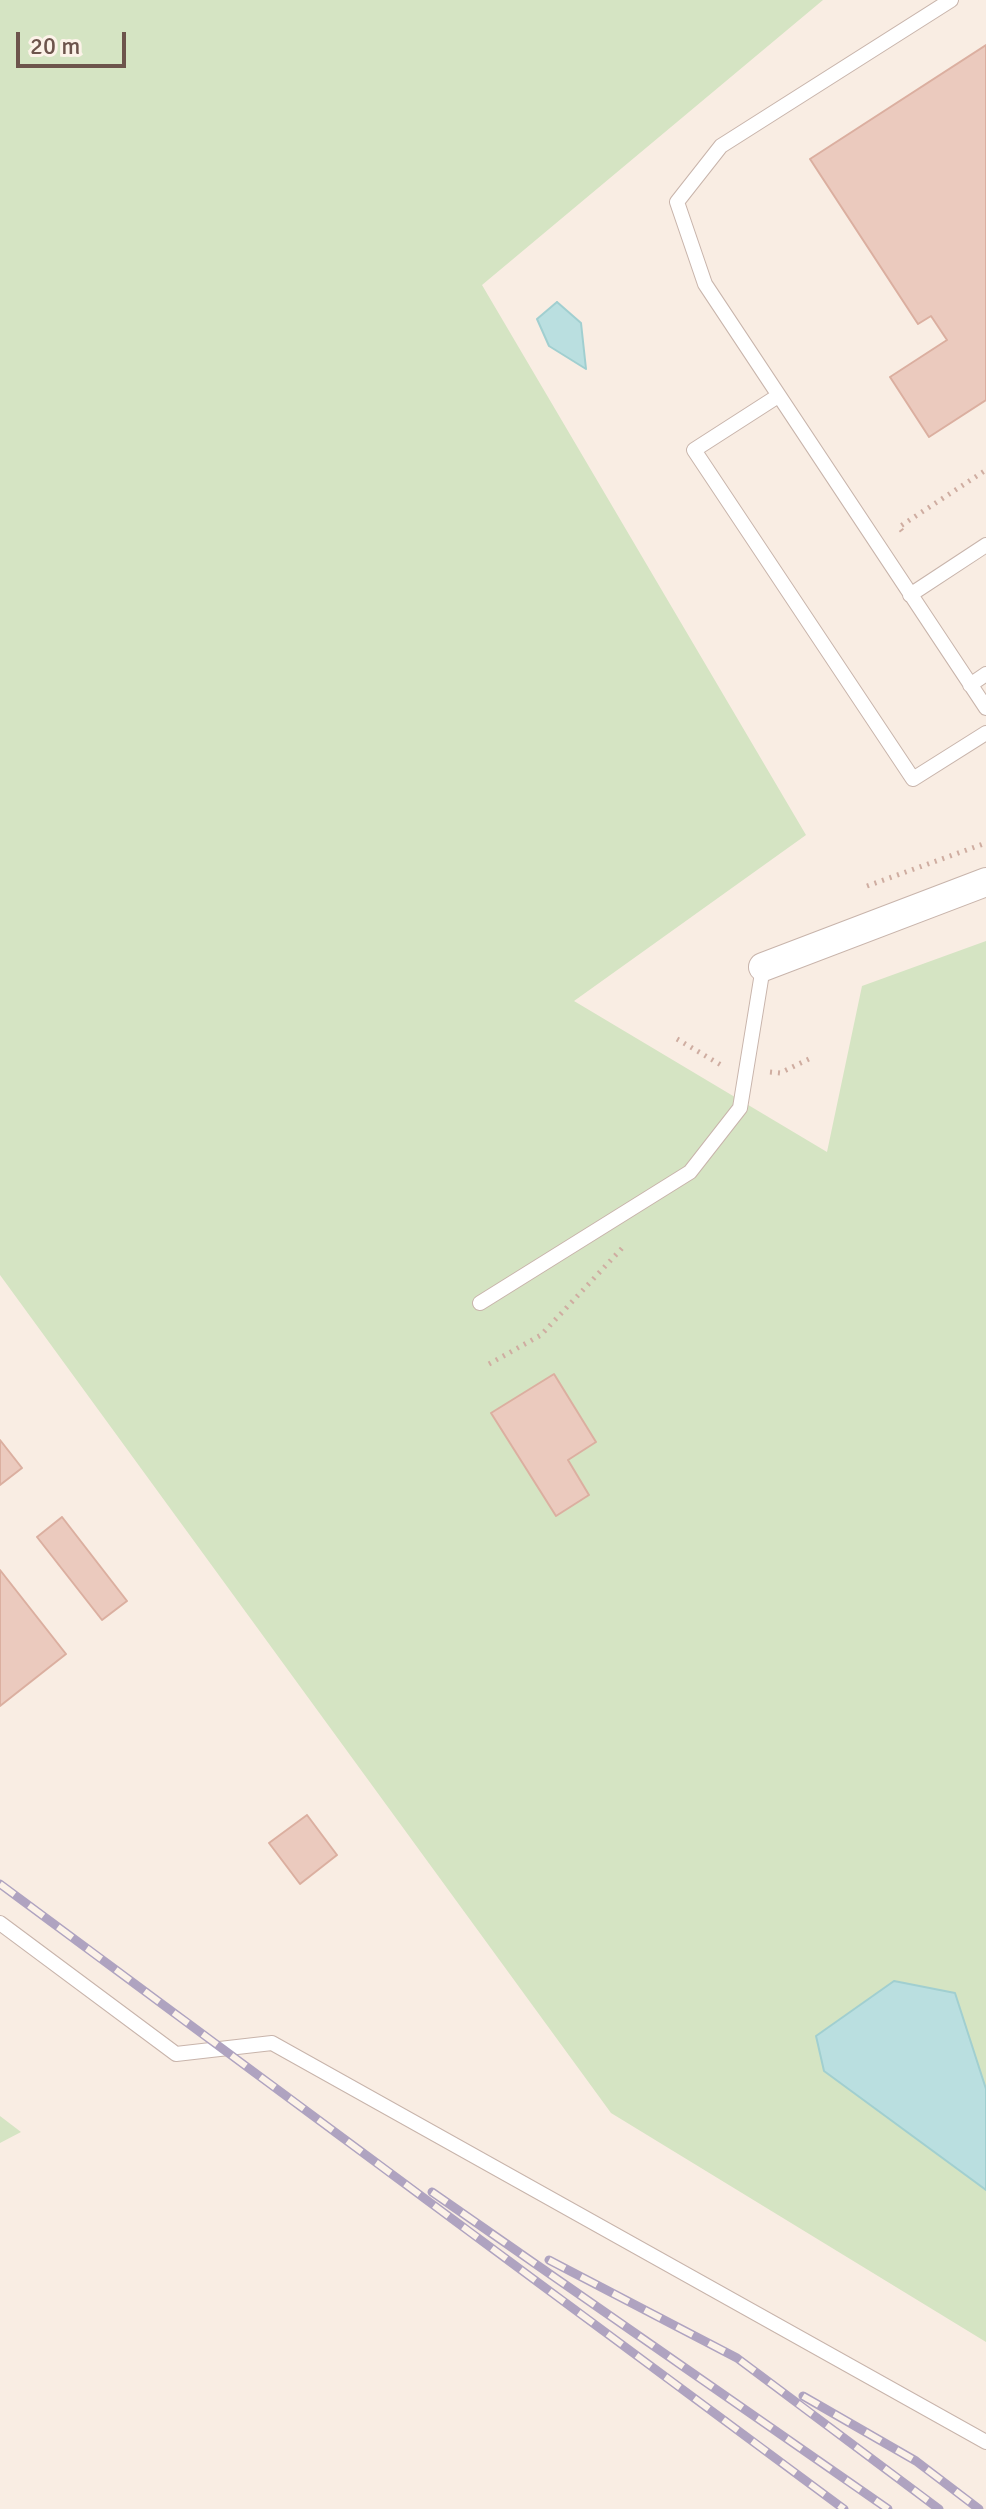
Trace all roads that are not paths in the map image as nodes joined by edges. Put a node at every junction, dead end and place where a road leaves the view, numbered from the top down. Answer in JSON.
{"nodes":[{"id":1,"x":951,"y":0,"type":"edge"},
{"id":2,"x":778,"y":396,"type":"junction"},
{"id":3,"x":986,"y":545,"type":"edge"},
{"id":4,"x":910,"y":595,"type":"junction"},
{"id":5,"x":986,"y":674,"type":"edge"},
{"id":6,"x":970,"y":685,"type":"junction"},
{"id":7,"x":986,"y":708,"type":"edge"},
{"id":8,"x":986,"y":733,"type":"edge"},
{"id":9,"x":986,"y":882,"type":"edge"},
{"id":10,"x":763,"y":967,"type":"joint"},
{"id":11,"x":480,"y":1303,"type":"dead end"},
{"id":12,"x":0,"y":1923,"type":"edge"},
{"id":13,"x":986,"y":2442,"type":"edge"}],
"edges":[{"from":1,"to":2,"type":"lane"},
{"from":2,"to":4,"type":"lane"},
{"from":2,"to":8,"type":"lane"},
{"from":3,"to":4,"type":"lane"},
{"from":4,"to":6,"type":"lane"},
{"from":5,"to":6,"type":"lane"},
{"from":6,"to":7,"type":"lane"},
{"from":9,"to":10,"type":"street"},
{"from":10,"to":11,"type":"lane"},
{"from":12,"to":13,"type":"lane"}]}
